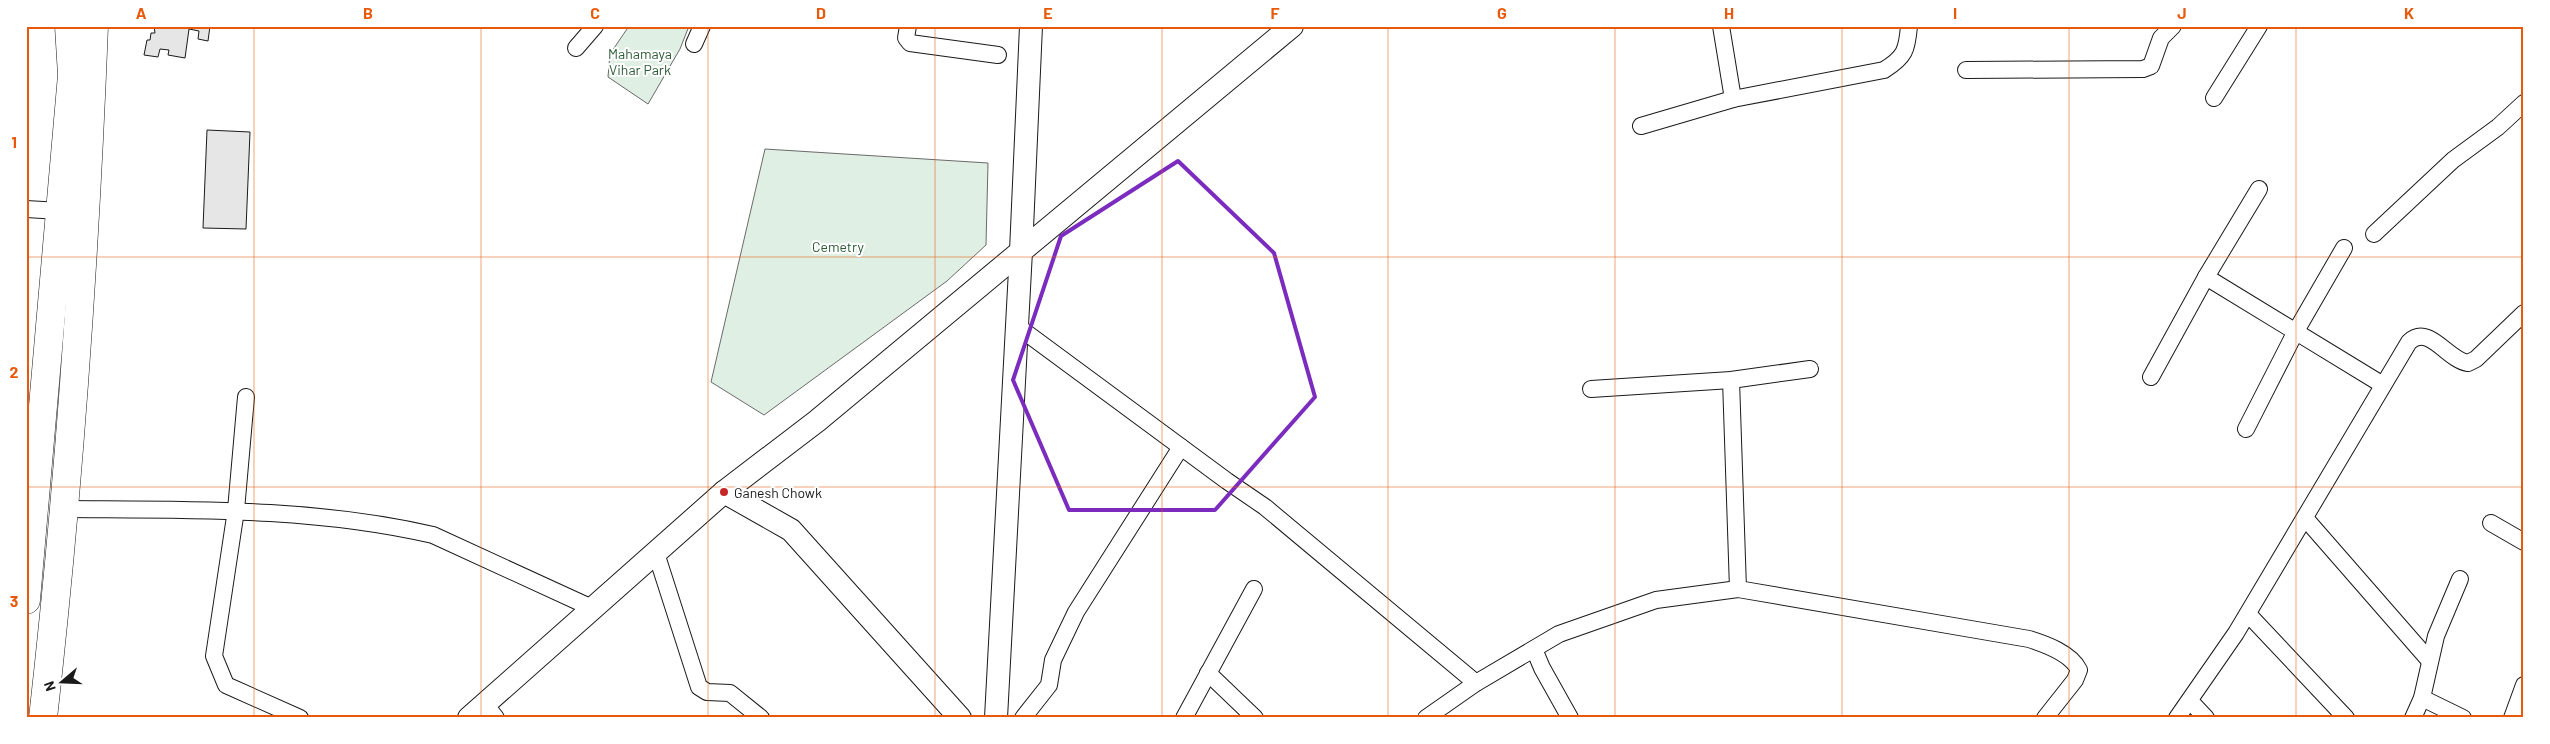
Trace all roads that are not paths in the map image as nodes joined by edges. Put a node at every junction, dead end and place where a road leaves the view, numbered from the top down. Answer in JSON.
{"nodes":[{"id":1,"x":68,"y":26,"type":"edge"},
{"id":2,"x":94,"y":26,"type":"edge"},
{"id":3,"x":595,"y":26,"type":"edge"},
{"id":4,"x":702,"y":26,"type":"edge"},
{"id":5,"x":908,"y":26,"type":"edge"},
{"id":6,"x":1030,"y":26,"type":"edge"},
{"id":7,"x":1292,"y":26,"type":"edge"},
{"id":8,"x":1721,"y":26,"type":"edge"},
{"id":9,"x":1909,"y":26,"type":"edge"},
{"id":10,"x":2173,"y":26,"type":"edge"},
{"id":11,"x":2259,"y":26,"type":"edge"},
{"id":12,"x":694,"y":44,"type":"dead end"},
{"id":13,"x":576,"y":48,"type":"dead end"},
{"id":14,"x":998,"y":55,"type":"dead end"},
{"id":15,"x":1966,"y":70,"type":"dead end"},
{"id":16,"x":2214,"y":98,"type":"dead end"},
{"id":17,"x":1733,"y":99,"type":"junction"},
{"id":18,"x":2524,"y":103,"type":"edge"},
{"id":19,"x":1641,"y":126,"type":"dead end"},
{"id":20,"x":2259,"y":189,"type":"dead end"},
{"id":21,"x":26,"y":210,"type":"edge"},
{"id":22,"x":60,"y":211,"type":"junction"},
{"id":23,"x":2374,"y":234,"type":"dead end"},
{"id":24,"x":2344,"y":248,"type":"dead end"},
{"id":25,"x":1022,"y":251,"type":"junction"},
{"id":26,"x":2206,"y":278,"type":"junction"},
{"id":27,"x":2524,"y":313,"type":"edge"},
{"id":28,"x":1017,"y":326,"type":"junction"},
{"id":29,"x":2296,"y":331,"type":"junction"},
{"id":30,"x":1810,"y":369,"type":"dead end"},
{"id":31,"x":2151,"y":377,"type":"dead end"},
{"id":32,"x":1731,"y":380,"type":"junction"},
{"id":33,"x":2383,"y":385,"type":"junction"},
{"id":34,"x":1591,"y":389,"type":"dead end"},
{"id":35,"x":246,"y":397,"type":"dead end"},
{"id":36,"x":2246,"y":429,"type":"dead end"},
{"id":37,"x":1181,"y":447,"type":"junction"},
{"id":38,"x":724,"y":492,"type":"junction"},
{"id":39,"x":63,"y":509,"type":"junction"},
{"id":40,"x":236,"y":510,"type":"junction"},
{"id":41,"x":2305,"y":518,"type":"junction"},
{"id":42,"x":2491,"y":523,"type":"dead end"},
{"id":43,"x":30,"y":526,"type":"edge"},
{"id":44,"x":2524,"y":542,"type":"edge"},
{"id":45,"x":656,"y":554,"type":"junction"},
{"id":46,"x":2460,"y":579,"type":"dead end"},
{"id":47,"x":1738,"y":588,"type":"junction"},
{"id":48,"x":1254,"y":589,"type":"dead end"},
{"id":49,"x":26,"y":600,"type":"edge"},
{"id":50,"x":592,"y":608,"type":"junction"},
{"id":51,"x":2248,"y":614,"type":"junction"},
{"id":52,"x":1534,"y":649,"type":"junction"},
{"id":53,"x":2429,"y":660,"type":"junction"},
{"id":54,"x":1208,"y":673,"type":"junction"},
{"id":55,"x":1476,"y":683,"type":"junction"},
{"id":56,"x":2524,"y":685,"type":"edge"},
{"id":57,"x":2422,"y":698,"type":"junction"},
{"id":58,"x":2190,"y":701,"type":"junction"},
{"id":59,"x":745,"y":710,"type":"edge"},
{"id":60,"x":483,"y":713,"type":"edge"},
{"id":61,"x":43,"y":718,"type":"edge"},
{"id":62,"x":300,"y":718,"type":"edge"},
{"id":63,"x":760,"y":718,"type":"edge"},
{"id":64,"x":960,"y":718,"type":"edge"},
{"id":65,"x":996,"y":718,"type":"edge"},
{"id":66,"x":1023,"y":718,"type":"edge"},
{"id":67,"x":1184,"y":718,"type":"edge"},
{"id":68,"x":1255,"y":718,"type":"edge"},
{"id":69,"x":1426,"y":718,"type":"edge"},
{"id":70,"x":1570,"y":718,"type":"edge"},
{"id":71,"x":2045,"y":718,"type":"edge"},
{"id":72,"x":2177,"y":718,"type":"edge"},
{"id":73,"x":2206,"y":718,"type":"edge"},
{"id":74,"x":2346,"y":718,"type":"edge"},
{"id":75,"x":2412,"y":718,"type":"edge"},
{"id":76,"x":2463,"y":718,"type":"edge"},
{"id":77,"x":2512,"y":718,"type":"edge"}],
"edges":[{"from":1,"to":22,"type":"highway"},
{"from":2,"to":39,"type":"highway"},
{"from":3,"to":13,"type":"street"},
{"from":4,"to":12,"type":"street"},
{"from":5,"to":14,"type":"street"},
{"from":6,"to":25,"type":"street"},
{"from":7,"to":25,"type":"street"},
{"from":8,"to":17,"type":"street"},
{"from":9,"to":17,"type":"street"},
{"from":10,"to":15,"type":"street"},
{"from":11,"to":16,"type":"street"},
{"from":17,"to":19,"type":"street"},
{"from":18,"to":23,"type":"street"},
{"from":20,"to":26,"type":"street"},
{"from":21,"to":22,"type":"street"},
{"from":22,"to":43,"type":"highway"},
{"from":24,"to":29,"type":"street"},
{"from":25,"to":28,"type":"street"},
{"from":25,"to":38,"type":"street"},
{"from":26,"to":29,"type":"street"},
{"from":26,"to":31,"type":"street"},
{"from":27,"to":33,"type":"street"},
{"from":28,"to":37,"type":"street"},
{"from":28,"to":65,"type":"street"},
{"from":29,"to":33,"type":"street"},
{"from":29,"to":36,"type":"street"},
{"from":30,"to":32,"type":"street"},
{"from":32,"to":34,"type":"street"},
{"from":32,"to":47,"type":"street"},
{"from":33,"to":41,"type":"street"},
{"from":35,"to":40,"type":"street"},
{"from":37,"to":55,"type":"street"},
{"from":37,"to":66,"type":"street"},
{"from":38,"to":45,"type":"street"},
{"from":38,"to":64,"type":"street"},
{"from":39,"to":40,"type":"street"},
{"from":39,"to":61,"type":"highway"},
{"from":40,"to":50,"type":"street"},
{"from":40,"to":62,"type":"street"},
{"from":41,"to":51,"type":"street"},
{"from":41,"to":53,"type":"street"},
{"from":42,"to":44,"type":"street"},
{"from":43,"to":49,"type":"highway"},
{"from":45,"to":50,"type":"street"},
{"from":45,"to":59,"type":"street"},
{"from":46,"to":53,"type":"street"},
{"from":47,"to":52,"type":"street"},
{"from":47,"to":71,"type":"street"},
{"from":48,"to":54,"type":"street"},
{"from":50,"to":60,"type":"street"},
{"from":51,"to":58,"type":"street"},
{"from":51,"to":74,"type":"street"},
{"from":52,"to":55,"type":"street"},
{"from":52,"to":70,"type":"street"},
{"from":53,"to":57,"type":"street"},
{"from":54,"to":67,"type":"street"},
{"from":54,"to":68,"type":"street"},
{"from":55,"to":69,"type":"street"},
{"from":56,"to":77,"type":"street"},
{"from":57,"to":75,"type":"street"},
{"from":57,"to":76,"type":"street"},
{"from":58,"to":72,"type":"street"},
{"from":58,"to":73,"type":"street"},
{"from":59,"to":63,"type":"street"}]}
